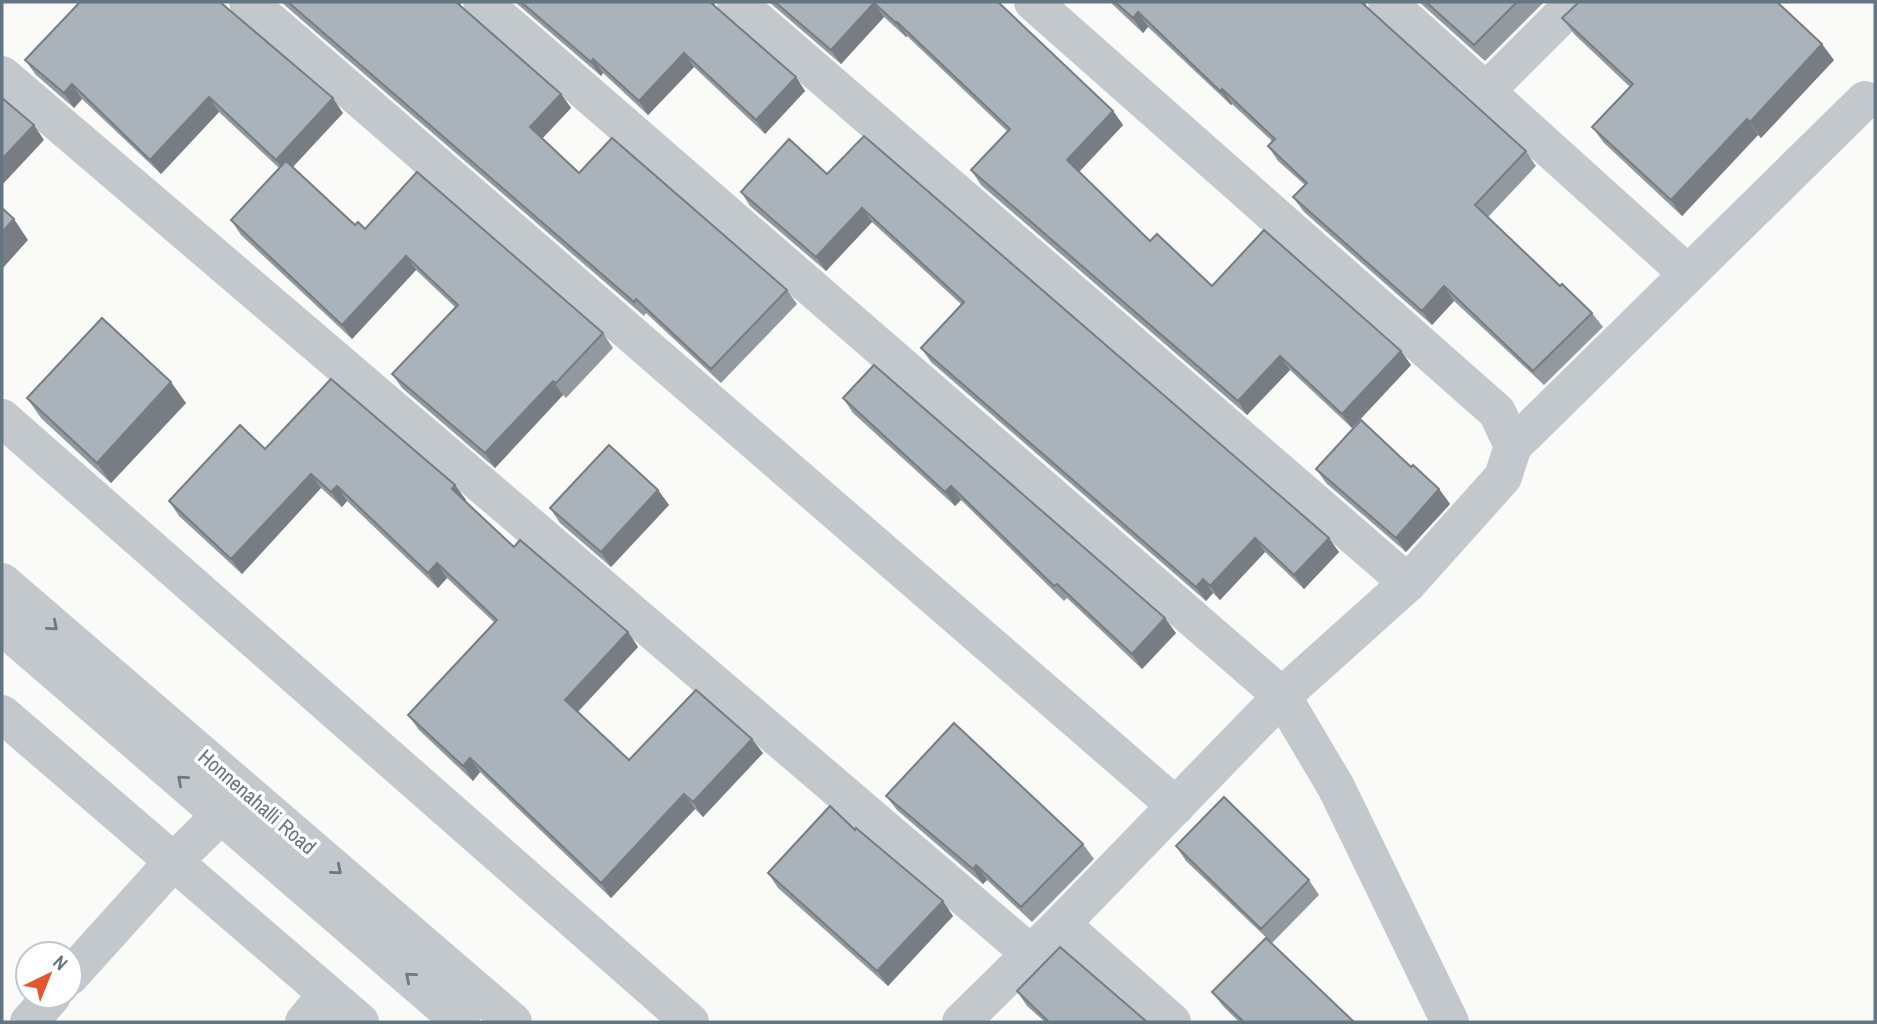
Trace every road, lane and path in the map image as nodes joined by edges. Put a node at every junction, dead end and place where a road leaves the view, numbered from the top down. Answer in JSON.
{"nodes":[{"id":1,"x":248,"y":2,"type":"edge"},
{"id":2,"x":482,"y":2,"type":"edge"},
{"id":3,"x":736,"y":2,"type":"edge"},
{"id":4,"x":1033,"y":2,"type":"edge"},
{"id":5,"x":1387,"y":2,"type":"edge"},
{"id":6,"x":1574,"y":2,"type":"edge"},
{"id":7,"x":2,"y":75,"type":"edge"},
{"id":8,"x":1486,"y":91,"type":"junction"},
{"id":9,"x":1865,"y":100,"type":"dead end"},
{"id":10,"x":1688,"y":274,"type":"junction"},
{"id":11,"x":2,"y":418,"type":"edge"},
{"id":12,"x":1513,"y":446,"type":"junction"},
{"id":13,"x":2,"y":582,"type":"edge"},
{"id":14,"x":1408,"y":583,"type":"junction"},
{"id":15,"x":2,"y":626,"type":"edge"},
{"id":16,"x":1282,"y":696,"type":"junction"},
{"id":17,"x":2,"y":714,"type":"edge"},
{"id":18,"x":1176,"y":806,"type":"junction"},
{"id":19,"x":222,"y":814,"type":"junction"},
{"id":20,"x":173,"y":862,"type":"junction"},
{"id":21,"x":1061,"y":923,"type":"junction"},
{"id":22,"x":1031,"y":954,"type":"junction"},
{"id":23,"x":84,"y":961,"type":"edge"},
{"id":24,"x":315,"y":1008,"type":"edge"},
{"id":25,"x":360,"y":1022,"type":"edge"},
{"id":26,"x":461,"y":1022,"type":"edge"},
{"id":27,"x":513,"y":1022,"type":"edge"},
{"id":28,"x":690,"y":1022,"type":"edge"},
{"id":29,"x":961,"y":1022,"type":"edge"},
{"id":30,"x":1172,"y":1022,"type":"edge"},
{"id":31,"x":1450,"y":1022,"type":"edge"}],
"edges":[{"from":1,"to":18,"type":"street"},
{"from":2,"to":16,"type":"street"},
{"from":3,"to":14,"type":"street"},
{"from":4,"to":12,"type":"street"},
{"from":5,"to":8,"type":"street"},
{"from":6,"to":8,"type":"street"},
{"from":7,"to":22,"type":"street"},
{"from":8,"to":10,"type":"street"},
{"from":9,"to":10,"type":"street"},
{"from":10,"to":12,"type":"street"},
{"from":11,"to":28,"type":"street"},
{"from":12,"to":14,"type":"street"},
{"from":13,"to":27,"type":"street","name":"Honnenahalli Road","one_way":true},
{"from":14,"to":16,"type":"street"},
{"from":19,"to":15,"type":"street","name":"Honnenahalli Road","one_way":true},
{"from":16,"to":18,"type":"street"},
{"from":16,"to":31,"type":"street"},
{"from":17,"to":20,"type":"street"},
{"from":18,"to":21,"type":"street"},
{"from":19,"to":20,"type":"street"},
{"from":26,"to":19,"type":"street","name":"Honnenahalli Road","one_way":true},
{"from":20,"to":23,"type":"street"},
{"from":20,"to":24,"type":"street"},
{"from":21,"to":22,"type":"street"},
{"from":21,"to":30,"type":"street"},
{"from":22,"to":29,"type":"street"},
{"from":24,"to":25,"type":"street"}]}
